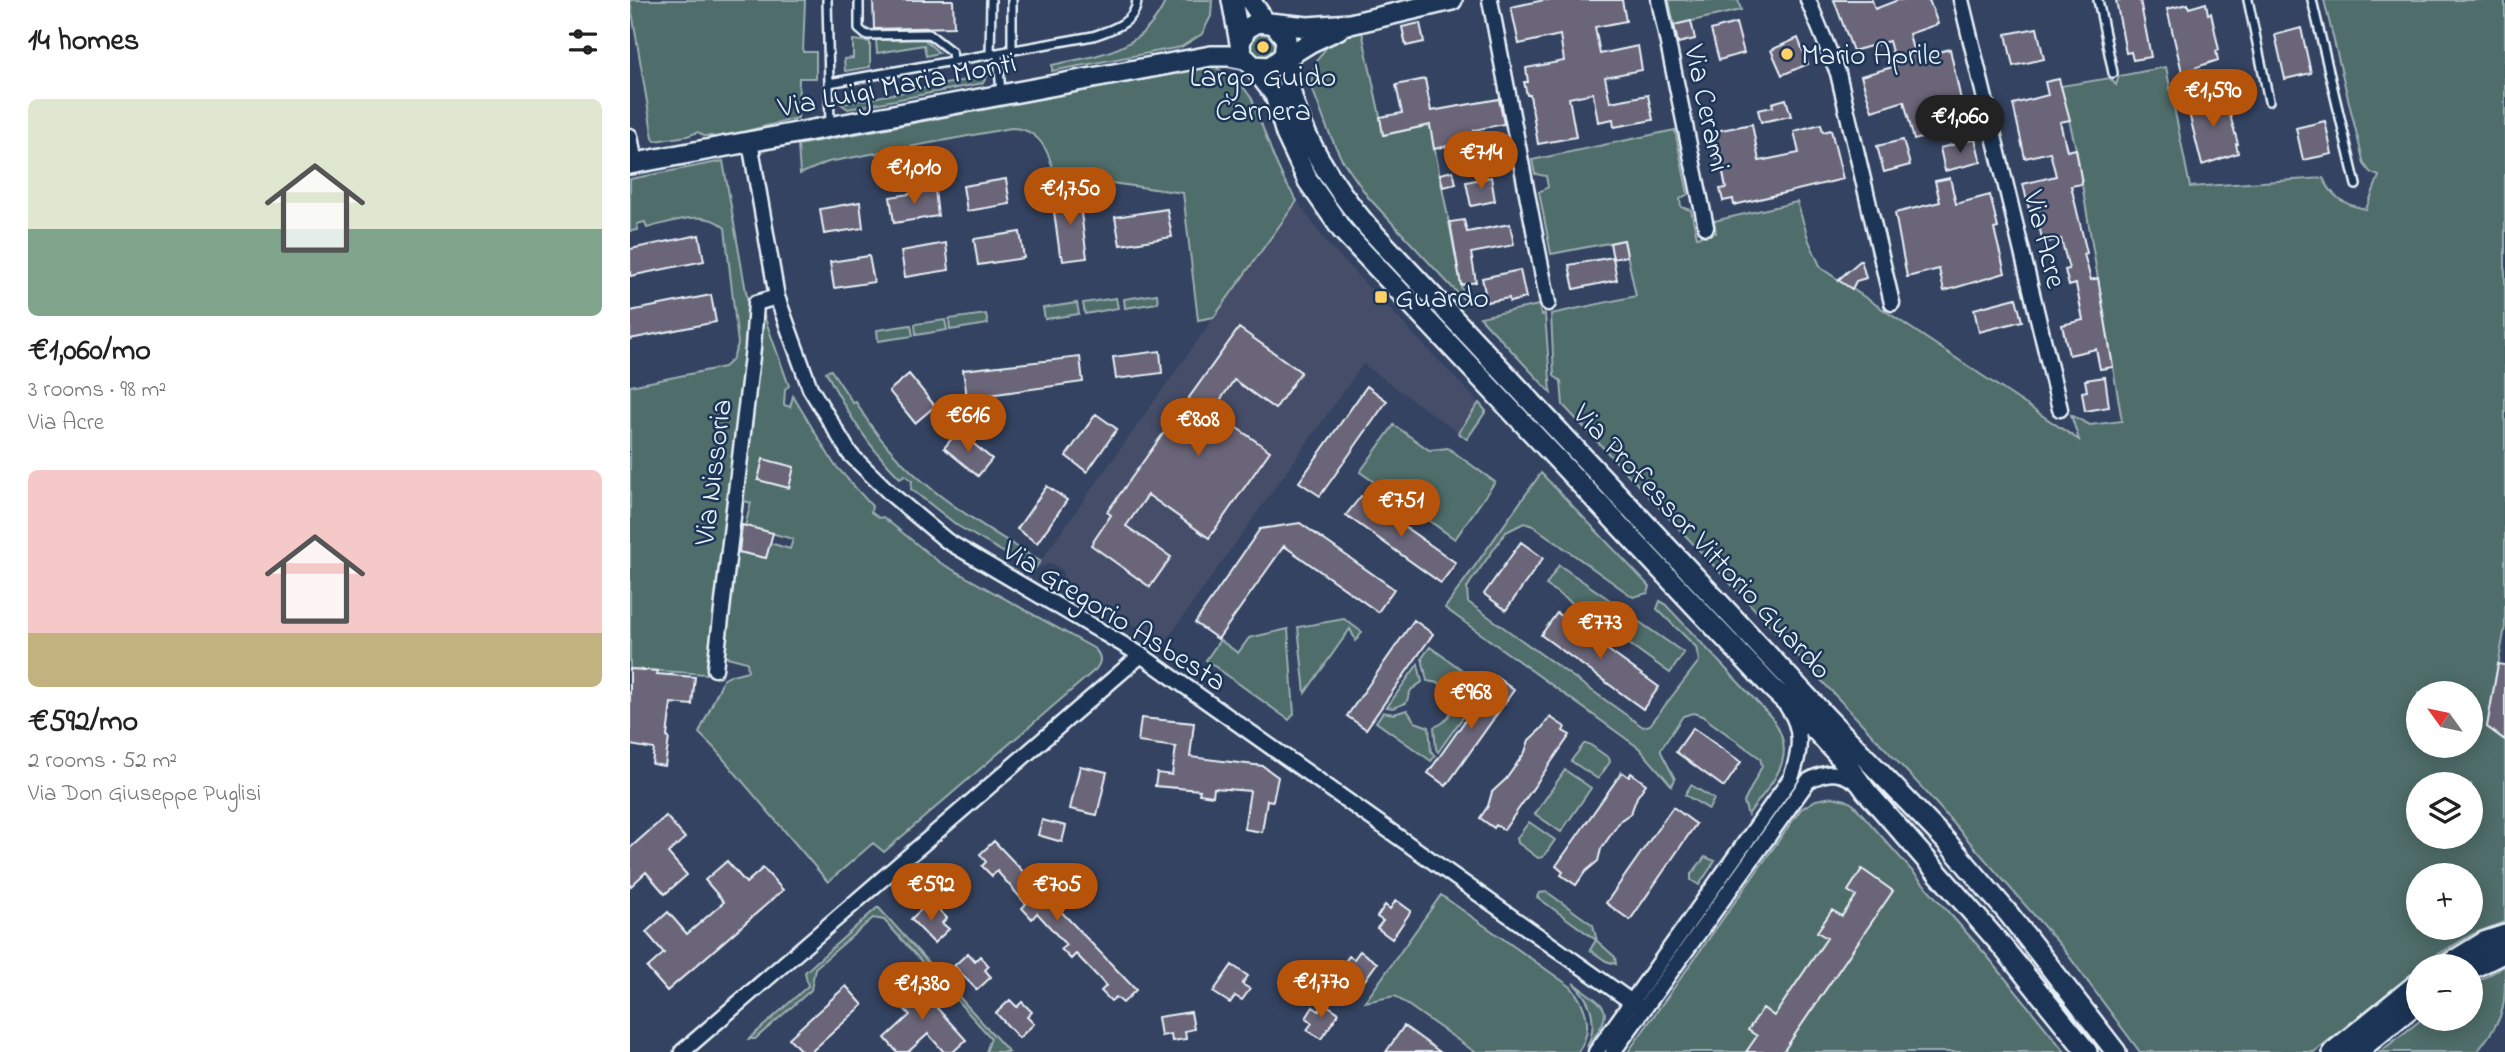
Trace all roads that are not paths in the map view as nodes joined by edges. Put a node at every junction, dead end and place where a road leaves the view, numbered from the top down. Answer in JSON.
{"nodes":[{"id":1,"x":827,"y":0,"type":"edge"},
{"id":2,"x":859,"y":0,"type":"edge"},
{"id":3,"x":992,"y":0,"type":"edge"},
{"id":4,"x":1012,"y":0,"type":"edge"},
{"id":5,"x":1137,"y":0,"type":"edge"},
{"id":6,"x":1232,"y":0,"type":"edge"},
{"id":7,"x":1250,"y":0,"type":"edge"},
{"id":8,"x":1452,"y":0,"type":"edge"},
{"id":9,"x":1490,"y":0,"type":"edge"},
{"id":10,"x":1659,"y":0,"type":"edge"},
{"id":11,"x":1808,"y":0,"type":"edge"},
{"id":12,"x":1961,"y":0,"type":"edge"},
{"id":13,"x":2098,"y":0,"type":"edge"},
{"id":14,"x":2248,"y":0,"type":"edge"},
{"id":15,"x":2312,"y":0,"type":"edge"},
{"id":16,"x":1270,"y":23,"type":"junction"},
{"id":17,"x":1350,"y":24,"type":"junction"},
{"id":18,"x":1245,"y":46,"type":"junction"},
{"id":19,"x":1012,"y":51,"type":"junction"},
{"id":20,"x":994,"y":54,"type":"junction"},
{"id":21,"x":1284,"y":56,"type":"junction"},
{"id":22,"x":953,"y":61,"type":"junction"},
{"id":23,"x":2113,"y":74,"type":"dead end"},
{"id":24,"x":829,"y":83,"type":"junction"},
{"id":25,"x":1001,"y":94,"type":"junction"},
{"id":26,"x":2269,"y":101,"type":"dead end"},
{"id":27,"x":830,"y":125,"type":"junction"},
{"id":28,"x":630,"y":136,"type":"edge"},
{"id":29,"x":750,"y":142,"type":"junction"},
{"id":30,"x":632,"y":164,"type":"edge"},
{"id":31,"x":2357,"y":185,"type":"dead end"},
{"id":32,"x":1706,"y":227,"type":"dead end"},
{"id":33,"x":777,"y":297,"type":"junction"},
{"id":34,"x":1548,"y":303,"type":"dead end"},
{"id":35,"x":1892,"y":303,"type":"dead end"},
{"id":36,"x":2060,"y":409,"type":"dead end"},
{"id":37,"x":1141,"y":655,"type":"junction"},
{"id":38,"x":715,"y":669,"type":"dead end"},
{"id":39,"x":1772,"y":688,"type":"junction"},
{"id":40,"x":1866,"y":791,"type":"junction"},
{"id":41,"x":2505,"y":934,"type":"edge"},
{"id":42,"x":2505,"y":952,"type":"edge"},
{"id":43,"x":2464,"y":954,"type":"edge"},
{"id":44,"x":2483,"y":963,"type":"edge"},
{"id":45,"x":2406,"y":993,"type":"edge"},
{"id":46,"x":1637,"y":1006,"type":"junction"},
{"id":47,"x":2406,"y":1012,"type":"edge"},
{"id":48,"x":682,"y":1052,"type":"edge"},
{"id":49,"x":1596,"y":1052,"type":"edge"},
{"id":50,"x":1614,"y":1052,"type":"edge"},
{"id":51,"x":2087,"y":1052,"type":"edge"},
{"id":52,"x":2116,"y":1052,"type":"edge"},
{"id":53,"x":2333,"y":1052,"type":"edge"},
{"id":54,"x":2357,"y":1052,"type":"edge"}],
"edges":[{"from":1,"to":24,"type":"lane"},
{"from":2,"to":22,"type":"lane"},
{"from":3,"to":20,"type":"lane"},
{"from":4,"to":19,"type":"lane"},
{"from":5,"to":19,"type":"lane"},
{"from":6,"to":18,"type":"street"},
{"from":7,"to":16,"type":"street"},
{"from":8,"to":17,"type":"street"},
{"from":9,"to":34,"type":"street"},
{"from":10,"to":32,"type":"street","name":"Via Cerami"},
{"from":11,"to":35,"type":"street"},
{"from":12,"to":36,"type":"street","name":"Via Acre"},
{"from":13,"to":23,"type":"lane"},
{"from":14,"to":26,"type":"lane"},
{"from":15,"to":31,"type":"lane"},
{"from":16,"to":17,"type":"street"},
{"from":16,"to":18,"type":"street"},
{"from":16,"to":21,"type":"street"},
{"from":17,"to":21,"type":"street"},
{"from":18,"to":21,"type":"street"},
{"from":18,"to":25,"type":"street","name":"Via Luigi Maria Monti"},
{"from":18,"to":39,"type":"street","name":"Via Professor Vittorio Guardo"},
{"from":19,"to":20,"type":"lane"},
{"from":20,"to":22,"type":"lane"},
{"from":20,"to":25,"type":"lane"},
{"from":21,"to":52,"type":"street","name":"Via Professor Vittorio Guardo"},
{"from":22,"to":24,"type":"lane"},
{"from":24,"to":27,"type":"lane"},
{"from":25,"to":27,"type":"street","name":"Via Luigi Maria Monti"},
{"from":27,"to":29,"type":"street","name":"Via Luigi Maria Monti"},
{"from":28,"to":30,"type":"street"},
{"from":29,"to":30,"type":"street","name":"Via Luigi Maria Monti"},
{"from":29,"to":33,"type":"street","name":"Via Gregorio Asbesta"},
{"from":33,"to":37,"type":"street","name":"Via Gregorio Asbesta"},
{"from":33,"to":38,"type":"street","name":"Via Nissoria"},
{"from":37,"to":46,"type":"street","name":"Via Gregorio Asbesta"},
{"from":37,"to":48,"type":"street"},
{"from":39,"to":40,"type":"street","name":"Via Professor Vittorio Guardo"},
{"from":39,"to":46,"type":"street"},
{"from":40,"to":46,"type":"street"},
{"from":40,"to":51,"type":"street","name":"Via Professor Vittorio Guardo"},
{"from":41,"to":43,"type":"street"},
{"from":42,"to":44,"type":"street"},
{"from":45,"to":53,"type":"street"},
{"from":46,"to":49,"type":"street"},
{"from":46,"to":50,"type":"street"},
{"from":47,"to":54,"type":"street"}]}
